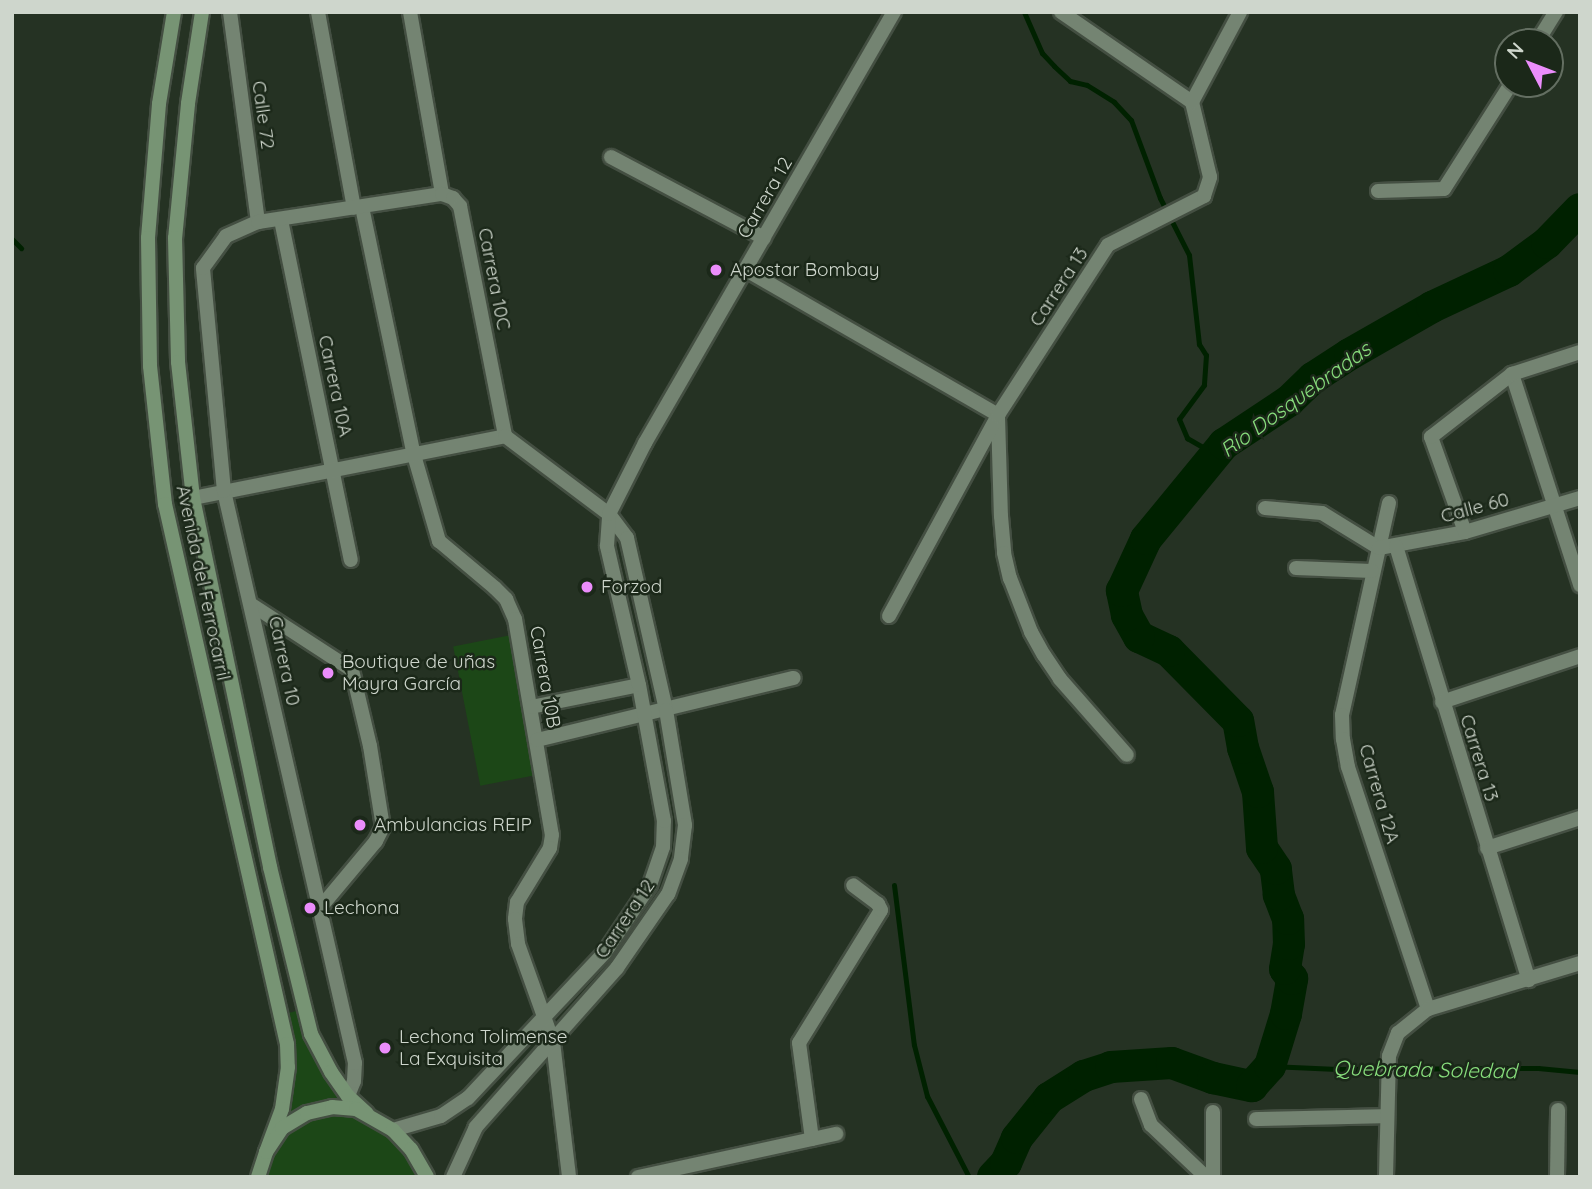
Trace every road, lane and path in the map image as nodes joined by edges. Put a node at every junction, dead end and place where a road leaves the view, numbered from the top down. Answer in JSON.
{"nodes":[{"id":1,"x":174,"y":12,"type":"edge"},
{"id":2,"x":202,"y":12,"type":"edge"},
{"id":3,"x":230,"y":12,"type":"edge"},
{"id":4,"x":318,"y":12,"type":"edge"},
{"id":5,"x":410,"y":12,"type":"edge"},
{"id":6,"x":1061,"y":12,"type":"edge"},
{"id":7,"x":1240,"y":12,"type":"edge"},
{"id":8,"x":1556,"y":12,"type":"edge"},
{"id":9,"x":889,"y":13,"type":"edge"},
{"id":10,"x":1546,"y":28,"type":"edge"},
{"id":11,"x":1502,"y":98,"type":"edge"},
{"id":12,"x":1192,"y":102,"type":"junction"},
{"id":13,"x":611,"y":157,"type":"dead end"},
{"id":14,"x":1378,"y":191,"type":"dead end"},
{"id":15,"x":442,"y":194,"type":"junction"},
{"id":16,"x":358,"y":207,"type":"junction"},
{"id":17,"x":281,"y":220,"type":"junction"},
{"id":18,"x":258,"y":222,"type":"junction"},
{"id":19,"x":764,"y":238,"type":"junction"},
{"id":20,"x":746,"y":270,"type":"junction"},
{"id":21,"x":1580,"y":352,"type":"edge"},
{"id":22,"x":1512,"y":374,"type":"junction"},
{"id":23,"x":998,"y":415,"type":"junction"},
{"id":24,"x":505,"y":436,"type":"junction"},
{"id":25,"x":414,"y":455,"type":"junction"},
{"id":26,"x":332,"y":469,"type":"junction"},
{"id":27,"x":224,"y":491,"type":"junction"},
{"id":28,"x":193,"y":498,"type":"junction"},
{"id":29,"x":1580,"y":498,"type":"edge"},
{"id":30,"x":1389,"y":503,"type":"dead end"},
{"id":31,"x":1553,"y":506,"type":"junction"},
{"id":32,"x":1265,"y":508,"type":"dead end"},
{"id":33,"x":609,"y":514,"type":"junction"},
{"id":34,"x":1465,"y":532,"type":"junction"},
{"id":35,"x":1396,"y":546,"type":"junction"},
{"id":36,"x":1379,"y":548,"type":"junction"},
{"id":37,"x":351,"y":560,"type":"dead end"},
{"id":38,"x":1296,"y":568,"type":"dead end"},
{"id":39,"x":1372,"y":571,"type":"junction"},
{"id":40,"x":1580,"y":585,"type":"edge"},
{"id":41,"x":252,"y":605,"type":"junction"},
{"id":42,"x":889,"y":616,"type":"dead end"},
{"id":43,"x":1580,"y":656,"type":"edge"},
{"id":44,"x":794,"y":678,"type":"dead end"},
{"id":45,"x":639,"y":685,"type":"junction"},
{"id":46,"x":1442,"y":702,"type":"junction"},
{"id":47,"x":531,"y":707,"type":"junction"},
{"id":48,"x":666,"y":710,"type":"junction"},
{"id":49,"x":646,"y":716,"type":"junction"},
{"id":50,"x":537,"y":740,"type":"junction"},
{"id":51,"x":1127,"y":755,"type":"dead end"},
{"id":52,"x":1580,"y":817,"type":"edge"},
{"id":53,"x":1487,"y":848,"type":"junction"},
{"id":54,"x":853,"y":884,"type":"dead end"},
{"id":55,"x":650,"y":885,"type":"junction"},
{"id":56,"x":668,"y":894,"type":"junction"},
{"id":57,"x":320,"y":908,"type":"junction"},
{"id":58,"x":1580,"y":963,"type":"edge"},
{"id":59,"x":1529,"y":980,"type":"junction"},
{"id":60,"x":1428,"y":1009,"type":"junction"},
{"id":61,"x":544,"y":1015,"type":"junction"},
{"id":62,"x":553,"y":1042,"type":"junction"},
{"id":63,"x":348,"y":1096,"type":"junction"},
{"id":64,"x":1141,"y":1099,"type":"dead end"},
{"id":65,"x":1558,"y":1110,"type":"dead end"},
{"id":66,"x":1213,"y":1112,"type":"dead end"},
{"id":67,"x":367,"y":1114,"type":"junction"},
{"id":68,"x":1385,"y":1116,"type":"junction"},
{"id":69,"x":1256,"y":1119,"type":"dead end"},
{"id":70,"x":393,"y":1130,"type":"junction"},
{"id":71,"x":836,"y":1134,"type":"dead end"},
{"id":72,"x":813,"y":1139,"type":"junction"},
{"id":73,"x":265,"y":1152,"type":"junction"},
{"id":74,"x":258,"y":1177,"type":"edge"},
{"id":75,"x":427,"y":1177,"type":"edge"},
{"id":76,"x":453,"y":1177,"type":"edge"},
{"id":77,"x":569,"y":1177,"type":"edge"},
{"id":78,"x":638,"y":1177,"type":"edge"},
{"id":79,"x":1206,"y":1177,"type":"edge"},
{"id":80,"x":1213,"y":1177,"type":"edge"},
{"id":81,"x":1387,"y":1177,"type":"edge"},
{"id":82,"x":1557,"y":1177,"type":"edge"}],
"edges":[{"from":1,"to":73,"type":"main road","name":"Avenida del Ferrocarril"},
{"from":2,"to":28,"type":"main road","name":"Avenida del Ferrocarril"},
{"from":3,"to":18,"type":"street","name":"Calle 72"},
{"from":4,"to":16,"type":"street","name":"Carrera 10B"},
{"from":5,"to":15,"type":"street","name":"Carrera 10C"},
{"from":6,"to":12,"type":"street"},
{"from":7,"to":12,"type":"street"},
{"from":8,"to":10,"type":"street"},
{"from":9,"to":19,"type":"street","name":"Carrera 12"},
{"from":11,"to":14,"type":"street"},
{"from":12,"to":23,"type":"street","name":"Carrera 13"},
{"from":13,"to":19,"type":"street"},
{"from":15,"to":16,"type":"street"},
{"from":15,"to":24,"type":"street","name":"Carrera 10C"},
{"from":16,"to":17,"type":"street"},
{"from":16,"to":25,"type":"street","name":"Carrera 10B"},
{"from":17,"to":18,"type":"street"},
{"from":17,"to":26,"type":"street","name":"Carrera 10A"},
{"from":18,"to":27,"type":"street","name":"Carrera 10"},
{"from":19,"to":20,"type":"street","name":"Carrera 12"},
{"from":20,"to":23,"type":"street"},
{"from":20,"to":33,"type":"street","name":"Carrera 12"},
{"from":21,"to":22,"type":"street"},
{"from":22,"to":31,"type":"street"},
{"from":22,"to":34,"type":"street"},
{"from":23,"to":42,"type":"street","name":"Carrera 13"},
{"from":23,"to":51,"type":"street"},
{"from":24,"to":25,"type":"street"},
{"from":24,"to":33,"type":"street"},
{"from":25,"to":26,"type":"street"},
{"from":25,"to":47,"type":"street","name":"Carrera 10B"},
{"from":26,"to":27,"type":"street"},
{"from":26,"to":37,"type":"street","name":"Carrera 10A"},
{"from":27,"to":28,"type":"street"},
{"from":27,"to":41,"type":"street","name":"Carrera 10"},
{"from":28,"to":63,"type":"main road","name":"Avenida del Ferrocarril"},
{"from":29,"to":31,"type":"street","name":"Calle 60"},
{"from":30,"to":36,"type":"street","name":"Carrera 12A"},
{"from":31,"to":34,"type":"street","name":"Calle 60"},
{"from":31,"to":40,"type":"street"},
{"from":32,"to":36,"type":"street"},
{"from":33,"to":45,"type":"street","name":"Carrera 12"},
{"from":33,"to":48,"type":"street","name":"Carrera 12"},
{"from":34,"to":35,"type":"street","name":"Calle 60"},
{"from":35,"to":36,"type":"street","name":"Calle 60"},
{"from":35,"to":46,"type":"street","name":"Carrera 13"},
{"from":36,"to":39,"type":"street","name":"Carrera 12A"},
{"from":38,"to":39,"type":"street"},
{"from":39,"to":60,"type":"street","name":"Carrera 12A"},
{"from":41,"to":57,"type":"street","name":"Carrera 10"},
{"from":41,"to":57,"type":"street"},
{"from":43,"to":46,"type":"street"},
{"from":44,"to":48,"type":"street"},
{"from":45,"to":47,"type":"street"},
{"from":45,"to":49,"type":"street","name":"Carrera 12"},
{"from":46,"to":53,"type":"street","name":"Carrera 13"},
{"from":47,"to":50,"type":"street","name":"Carrera 10B"},
{"from":48,"to":49,"type":"street"},
{"from":48,"to":56,"type":"street","name":"Carrera 12"},
{"from":49,"to":50,"type":"street"},
{"from":49,"to":55,"type":"street","name":"Carrera 12"},
{"from":50,"to":61,"type":"street","name":"Carrera 10B"},
{"from":52,"to":53,"type":"street"},
{"from":53,"to":59,"type":"street","name":"Carrera 13"},
{"from":54,"to":72,"type":"street"},
{"from":55,"to":56,"type":"street"},
{"from":55,"to":61,"type":"street","name":"Carrera 12"},
{"from":56,"to":62,"type":"street","name":"Carrera 12"},
{"from":57,"to":63,"type":"street","name":"Carrera 10"},
{"from":58,"to":59,"type":"street"},
{"from":59,"to":60,"type":"street"},
{"from":60,"to":68,"type":"street"},
{"from":61,"to":62,"type":"street","name":"Carrera 10B"},
{"from":61,"to":70,"type":"street","name":"Carrera 12"},
{"from":62,"to":76,"type":"street","name":"Carrera 12"},
{"from":62,"to":77,"type":"street","name":"Carrera 10B"},
{"from":63,"to":67,"type":"main road","name":"Avenida del Ferrocarril"},
{"from":64,"to":79,"type":"street"},
{"from":65,"to":82,"type":"street"},
{"from":66,"to":80,"type":"street"},
{"from":67,"to":70,"type":"main road"},
{"from":67,"to":73,"type":"main road"},
{"from":68,"to":69,"type":"street"},
{"from":68,"to":81,"type":"street"},
{"from":70,"to":75,"type":"main road"},
{"from":71,"to":72,"type":"street"},
{"from":72,"to":78,"type":"street"},
{"from":73,"to":74,"type":"main road","name":"Avenida del Ferrocarril"}]}
